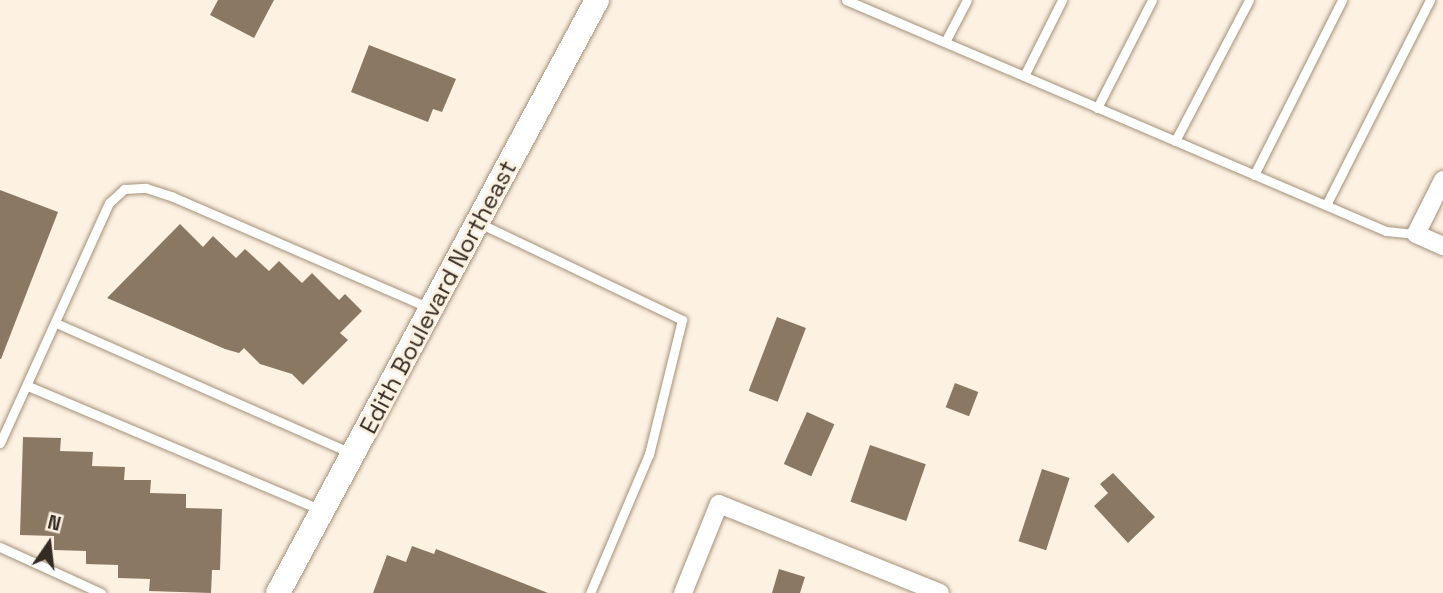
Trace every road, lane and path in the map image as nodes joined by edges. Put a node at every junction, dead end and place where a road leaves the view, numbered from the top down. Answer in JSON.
{"nodes":[{"id":1,"x":597,"y":0,"type":"edge"},
{"id":2,"x":846,"y":0,"type":"edge"},
{"id":3,"x":876,"y":0,"type":"edge"},
{"id":4,"x":967,"y":0,"type":"edge"},
{"id":5,"x":1062,"y":0,"type":"edge"},
{"id":6,"x":1152,"y":0,"type":"edge"},
{"id":7,"x":1249,"y":0,"type":"edge"},
{"id":8,"x":1342,"y":0,"type":"edge"},
{"id":9,"x":1430,"y":0,"type":"edge"},
{"id":10,"x":871,"y":11,"type":"junction"},
{"id":11,"x":945,"y":42,"type":"junction"},
{"id":12,"x":1024,"y":76,"type":"junction"},
{"id":13,"x":1097,"y":108,"type":"junction"},
{"id":14,"x":1175,"y":141,"type":"junction"},
{"id":15,"x":1254,"y":175,"type":"junction"},
{"id":16,"x":1443,"y":180,"type":"edge"},
{"id":17,"x":1326,"y":205,"type":"junction"},
{"id":18,"x":478,"y":222,"type":"junction"},
{"id":19,"x":1416,"y":234,"type":"junction"},
{"id":20,"x":1443,"y":246,"type":"edge"},
{"id":21,"x":431,"y":308,"type":"junction"},
{"id":22,"x":56,"y":323,"type":"junction"},
{"id":23,"x":28,"y":386,"type":"junction"},
{"id":24,"x":0,"y":443,"type":"edge"},
{"id":25,"x":353,"y":454,"type":"junction"},
{"id":26,"x":322,"y":511,"type":"junction"},
{"id":27,"x":0,"y":547,"type":"edge"},
{"id":28,"x":101,"y":593,"type":"edge"},
{"id":29,"x":278,"y":593,"type":"edge"},
{"id":30,"x":590,"y":593,"type":"edge"},
{"id":31,"x":683,"y":593,"type":"edge"},
{"id":32,"x":940,"y":593,"type":"edge"}],
"edges":[{"from":1,"to":18,"type":"street","name":"Edith Boulevard Northeast"},
{"from":2,"to":10,"type":"lane"},
{"from":3,"to":10,"type":"lane"},
{"from":4,"to":11,"type":"lane"},
{"from":5,"to":12,"type":"lane"},
{"from":6,"to":13,"type":"lane"},
{"from":7,"to":14,"type":"lane"},
{"from":8,"to":15,"type":"lane"},
{"from":9,"to":17,"type":"lane"},
{"from":10,"to":11,"type":"lane"},
{"from":11,"to":12,"type":"lane"},
{"from":12,"to":13,"type":"lane"},
{"from":13,"to":14,"type":"lane"},
{"from":14,"to":15,"type":"lane"},
{"from":15,"to":17,"type":"lane"},
{"from":16,"to":19,"type":"street"},
{"from":17,"to":19,"type":"lane"},
{"from":18,"to":21,"type":"street","name":"Edith Boulevard Northeast"},
{"from":18,"to":30,"type":"lane"},
{"from":19,"to":20,"type":"street"},
{"from":21,"to":22,"type":"lane"},
{"from":21,"to":25,"type":"street","name":"Edith Boulevard Northeast"},
{"from":22,"to":23,"type":"lane"},
{"from":22,"to":25,"type":"lane"},
{"from":23,"to":24,"type":"lane"},
{"from":23,"to":26,"type":"lane"},
{"from":25,"to":26,"type":"street","name":"Edith Boulevard Northeast"},
{"from":26,"to":29,"type":"street","name":"Edith Boulevard Northeast"},
{"from":27,"to":28,"type":"lane"},
{"from":31,"to":32,"type":"street"}]}
